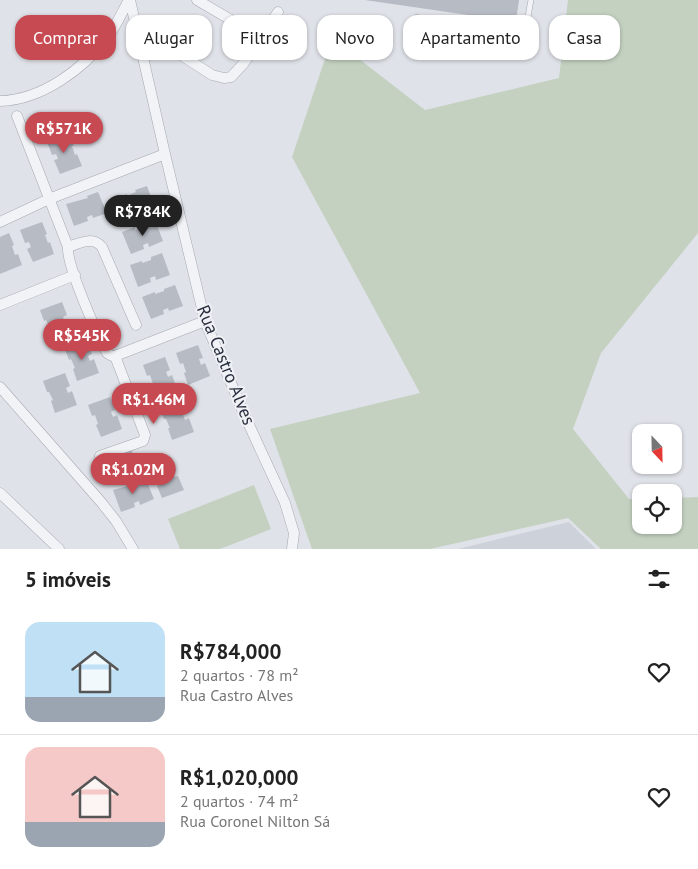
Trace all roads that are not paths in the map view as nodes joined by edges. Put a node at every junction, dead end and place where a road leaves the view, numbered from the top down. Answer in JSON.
{"nodes":[{"id":1,"x":130,"y":0,"type":"edge"},
{"id":2,"x":197,"y":0,"type":"edge"},
{"id":3,"x":531,"y":0,"type":"edge"},
{"id":4,"x":278,"y":12,"type":"dead end"},
{"id":5,"x":223,"y":15,"type":"edge"},
{"id":6,"x":276,"y":15,"type":"edge"},
{"id":7,"x":528,"y":15,"type":"edge"},
{"id":8,"x":189,"y":60,"type":"edge"},
{"id":9,"x":245,"y":60,"type":"edge"},
{"id":10,"x":0,"y":101,"type":"edge"},
{"id":11,"x":16,"y":116,"type":"dead end"},
{"id":12,"x":165,"y":154,"type":"junction"},
{"id":13,"x":50,"y":200,"type":"junction"},
{"id":14,"x":0,"y":222,"type":"edge"},
{"id":15,"x":68,"y":247,"type":"junction"},
{"id":16,"x":75,"y":275,"type":"junction"},
{"id":17,"x":0,"y":305,"type":"edge"},
{"id":18,"x":205,"y":321,"type":"junction"},
{"id":19,"x":136,"y":326,"type":"dead end"},
{"id":20,"x":115,"y":356,"type":"junction"},
{"id":21,"x":0,"y":387,"type":"edge"},
{"id":22,"x":100,"y":456,"type":"dead end"},
{"id":23,"x":0,"y":493,"type":"edge"},
{"id":24,"x":59,"y":549,"type":"edge"},
{"id":25,"x":133,"y":549,"type":"edge"},
{"id":26,"x":292,"y":549,"type":"edge"}],
"edges":[{"from":1,"to":10,"type":"street"},
{"from":1,"to":12,"type":"street","name":"Rua Castro Alves"},
{"from":2,"to":5,"type":"street"},
{"from":3,"to":7,"type":"lane"},
{"from":4,"to":6,"type":"street"},
{"from":8,"to":9,"type":"street"},
{"from":11,"to":13,"type":"street"},
{"from":12,"to":13,"type":"street"},
{"from":12,"to":18,"type":"street","name":"Rua Castro Alves"},
{"from":13,"to":14,"type":"street"},
{"from":13,"to":15,"type":"street"},
{"from":15,"to":16,"type":"street"},
{"from":15,"to":19,"type":"street"},
{"from":16,"to":17,"type":"street"},
{"from":16,"to":20,"type":"street"},
{"from":18,"to":20,"type":"street"},
{"from":18,"to":26,"type":"street","name":"Rua Castro Alves"},
{"from":20,"to":22,"type":"street"},
{"from":21,"to":25,"type":"street"},
{"from":23,"to":24,"type":"street"}]}
